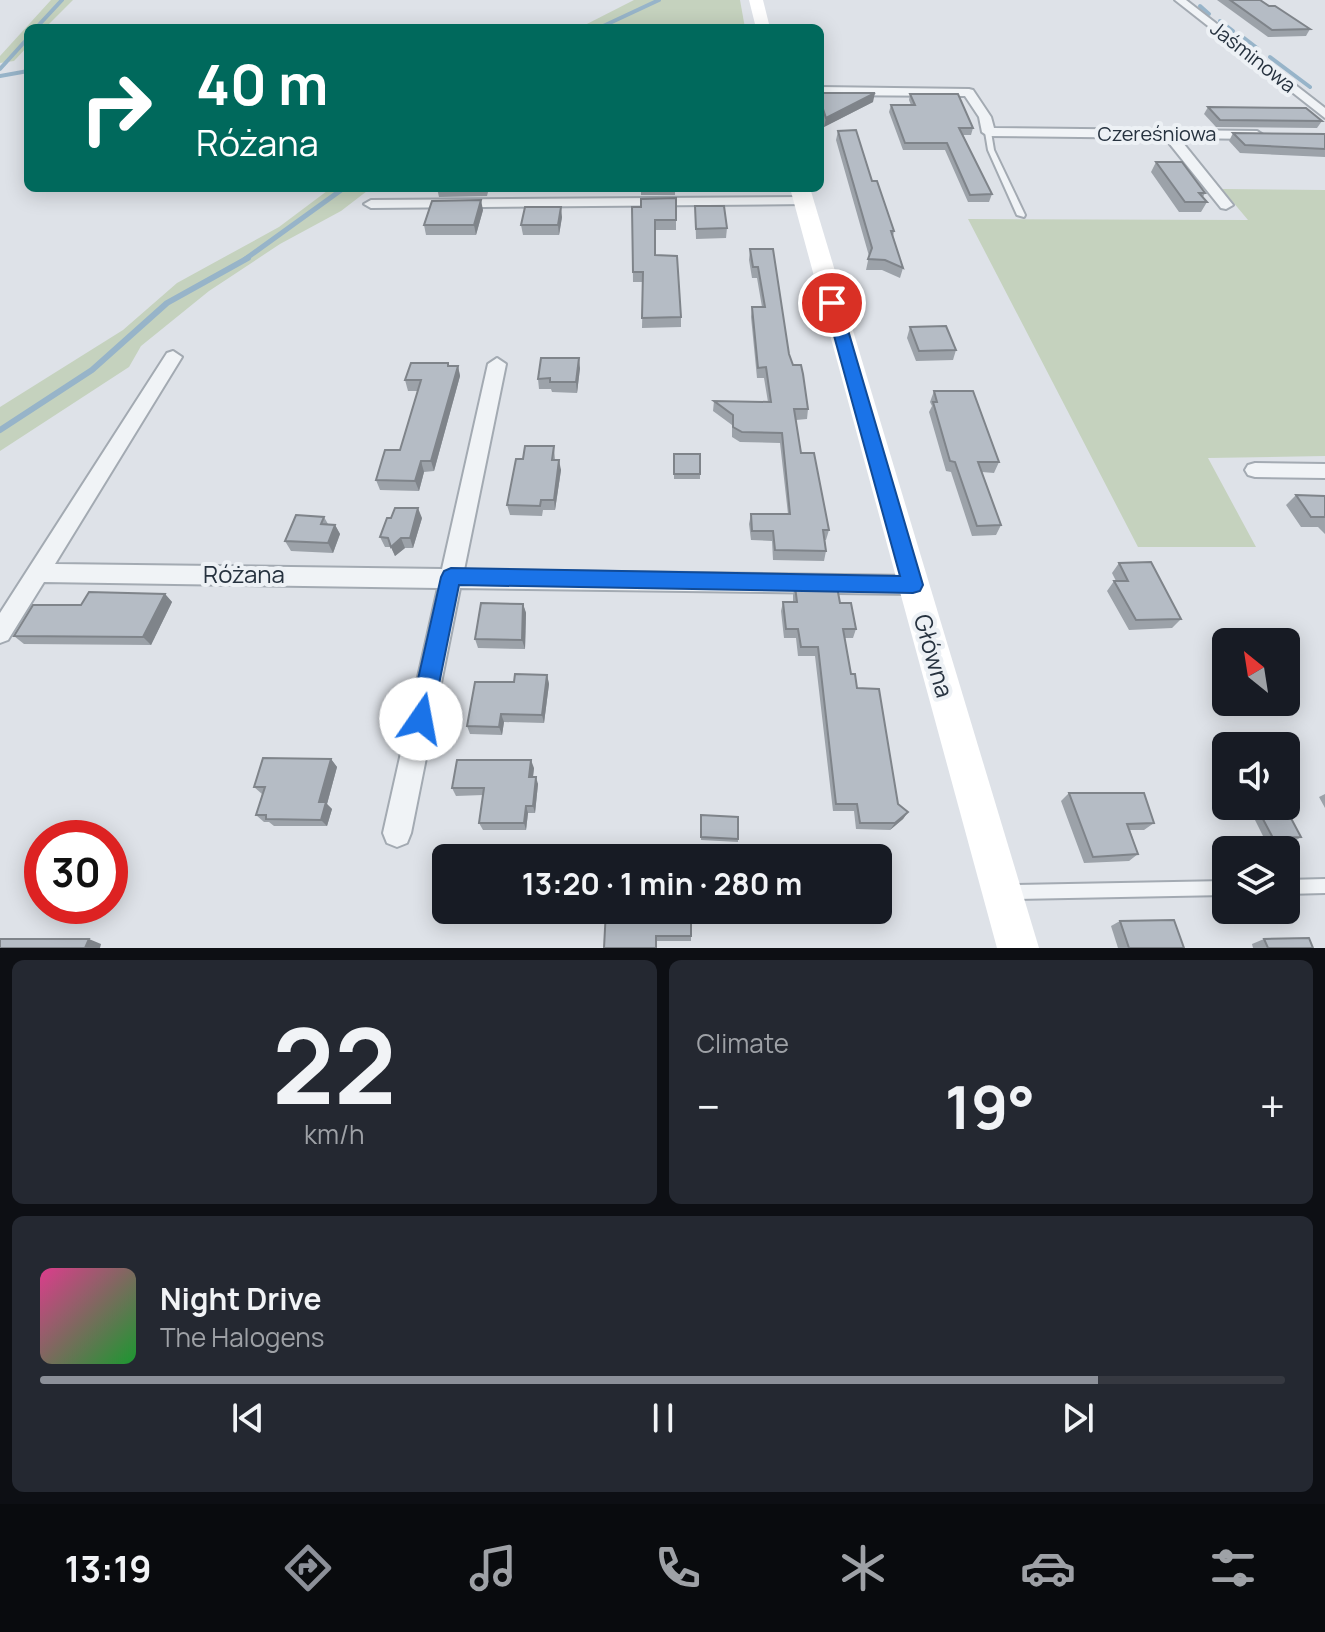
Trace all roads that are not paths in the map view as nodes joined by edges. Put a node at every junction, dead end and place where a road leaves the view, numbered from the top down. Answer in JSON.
{"nodes":[{"id":1,"x":756,"y":0,"type":"edge"},
{"id":2,"x":1180,"y":0,"type":"edge"},
{"id":3,"x":762,"y":24,"type":"edge"},
{"id":4,"x":824,"y":91,"type":"edge"},
{"id":5,"x":1325,"y":114,"type":"edge"},
{"id":6,"x":988,"y":132,"type":"junction"},
{"id":7,"x":1169,"y":134,"type":"junction"},
{"id":8,"x":1265,"y":135,"type":"edge"},
{"id":9,"x":802,"y":194,"type":"edge"},
{"id":10,"x":371,"y":204,"type":"dead end"},
{"id":11,"x":1226,"y":205,"type":"dead end"},
{"id":12,"x":1021,"y":215,"type":"dead end"},
{"id":13,"x":173,"y":357,"type":"dead end"},
{"id":14,"x":497,"y":364,"type":"dead end"},
{"id":15,"x":1255,"y":470,"type":"dead end"},
{"id":16,"x":1325,"y":471,"type":"edge"},
{"id":17,"x":37,"y":573,"type":"junction"},
{"id":18,"x":451,"y":577,"type":"junction"},
{"id":19,"x":913,"y":585,"type":"junction"},
{"id":20,"x":0,"y":633,"type":"edge"},
{"id":21,"x":397,"y":833,"type":"dead end"},
{"id":22,"x":1325,"y":886,"type":"edge"},
{"id":23,"x":1300,"y":887,"type":"edge"},
{"id":24,"x":1212,"y":888,"type":"edge"},
{"id":25,"x":1002,"y":892,"type":"junction"},
{"id":26,"x":1018,"y":948,"type":"edge"}],
"edges":[{"from":1,"to":3,"type":"street"},
{"from":2,"to":5,"type":"street","name":"Jaśminowa"},
{"from":4,"to":6,"type":"street"},
{"from":6,"to":7,"type":"street","name":"Czereśniowa"},
{"from":6,"to":12,"type":"lane"},
{"from":7,"to":8,"type":"street","name":"Czereśniowa"},
{"from":7,"to":11,"type":"street"},
{"from":9,"to":10,"type":"street"},
{"from":9,"to":19,"type":"street","name":"Główna"},
{"from":13,"to":17,"type":"street"},
{"from":14,"to":18,"type":"street"},
{"from":15,"to":16,"type":"street"},
{"from":17,"to":18,"type":"street","name":"Różana"},
{"from":17,"to":20,"type":"street"},
{"from":18,"to":19,"type":"street","name":"Różana"},
{"from":18,"to":21,"type":"street"},
{"from":19,"to":25,"type":"street","name":"Główna"},
{"from":22,"to":23,"type":"lane"},
{"from":24,"to":25,"type":"lane"},
{"from":25,"to":26,"type":"street","name":"Główna"}]}
